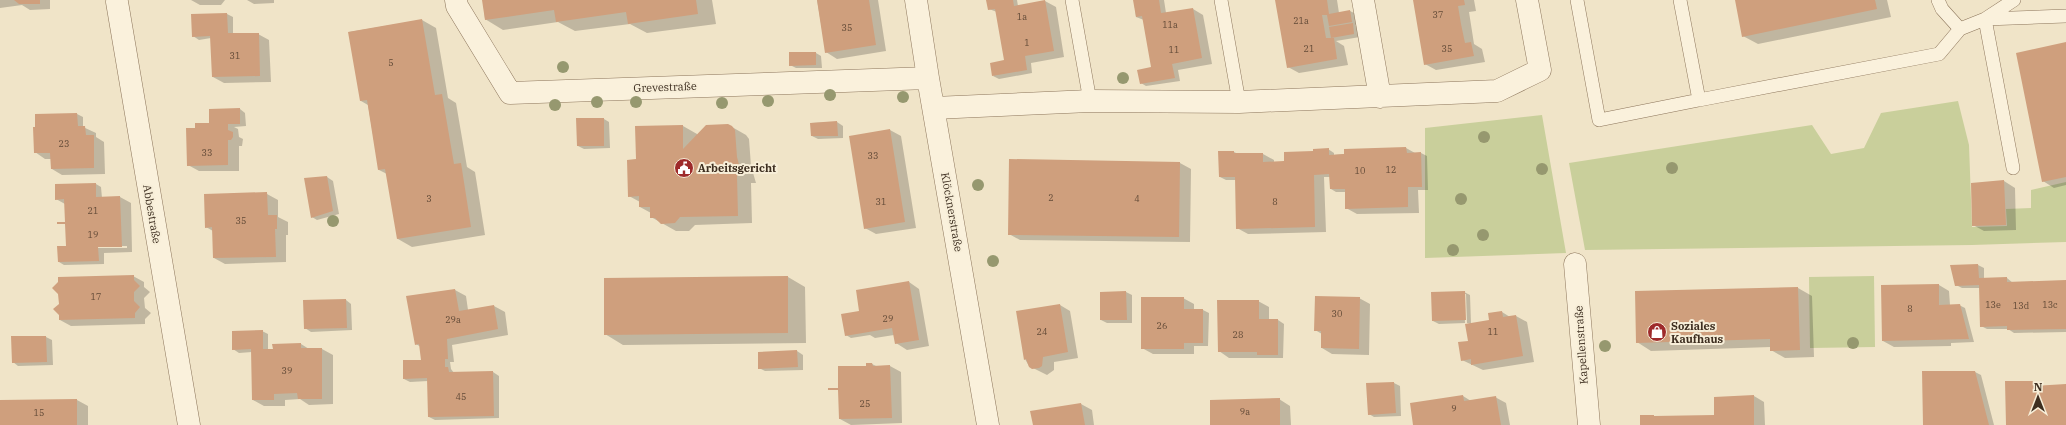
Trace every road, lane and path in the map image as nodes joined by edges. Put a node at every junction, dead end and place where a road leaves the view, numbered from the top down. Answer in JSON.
{"nodes":[{"id":1,"x":456,"y":0,"type":"edge"},
{"id":2,"x":916,"y":0,"type":"edge"},
{"id":3,"x":1072,"y":0,"type":"edge"},
{"id":4,"x":1221,"y":0,"type":"edge"},
{"id":5,"x":1363,"y":0,"type":"edge"},
{"id":6,"x":1527,"y":0,"type":"edge"},
{"id":7,"x":1577,"y":0,"type":"edge"},
{"id":8,"x":1680,"y":0,"type":"edge"},
{"id":9,"x":1938,"y":0,"type":"edge"},
{"id":10,"x":2014,"y":0,"type":"edge"},
{"id":11,"x":117,"y":2,"type":"dead end"},
{"id":12,"x":2066,"y":16,"type":"edge"},
{"id":13,"x":1985,"y":19,"type":"junction"},
{"id":14,"x":1960,"y":29,"type":"junction"},
{"id":15,"x":928,"y":78,"type":"junction"},
{"id":16,"x":1380,"y":97,"type":"junction"},
{"id":17,"x":1699,"y":100,"type":"junction"},
{"id":18,"x":1090,"y":102,"type":"junction"},
{"id":19,"x":1239,"y":102,"type":"junction"},
{"id":20,"x":934,"y":108,"type":"junction"},
{"id":21,"x":2013,"y":168,"type":"dead end"},
{"id":22,"x":1575,"y":264,"type":"dead end"},
{"id":23,"x":189,"y":425,"type":"edge"},
{"id":24,"x":988,"y":425,"type":"edge"},
{"id":25,"x":1589,"y":425,"type":"edge"}],
"edges":[{"from":1,"to":15,"type":"street","name":"Grevestraße"},
{"from":2,"to":15,"type":"street","name":"Klöcknerstraße"},
{"from":3,"to":18,"type":"lane"},
{"from":4,"to":19,"type":"lane"},
{"from":5,"to":16,"type":"street"},
{"from":6,"to":16,"type":"street"},
{"from":7,"to":17,"type":"lane"},
{"from":8,"to":17,"type":"lane"},
{"from":9,"to":14,"type":"lane"},
{"from":10,"to":13,"type":"lane"},
{"from":11,"to":23,"type":"street","name":"Abbestraße"},
{"from":12,"to":13,"type":"lane"},
{"from":13,"to":14,"type":"lane"},
{"from":13,"to":21,"type":"lane"},
{"from":14,"to":17,"type":"lane"},
{"from":15,"to":20,"type":"street","name":"Klöcknerstraße"},
{"from":16,"to":19,"type":"street"},
{"from":18,"to":19,"type":"street"},
{"from":18,"to":20,"type":"street"},
{"from":20,"to":24,"type":"street","name":"Klöcknerstraße"},
{"from":22,"to":25,"type":"street","name":"Kapellenstraße"}]}
